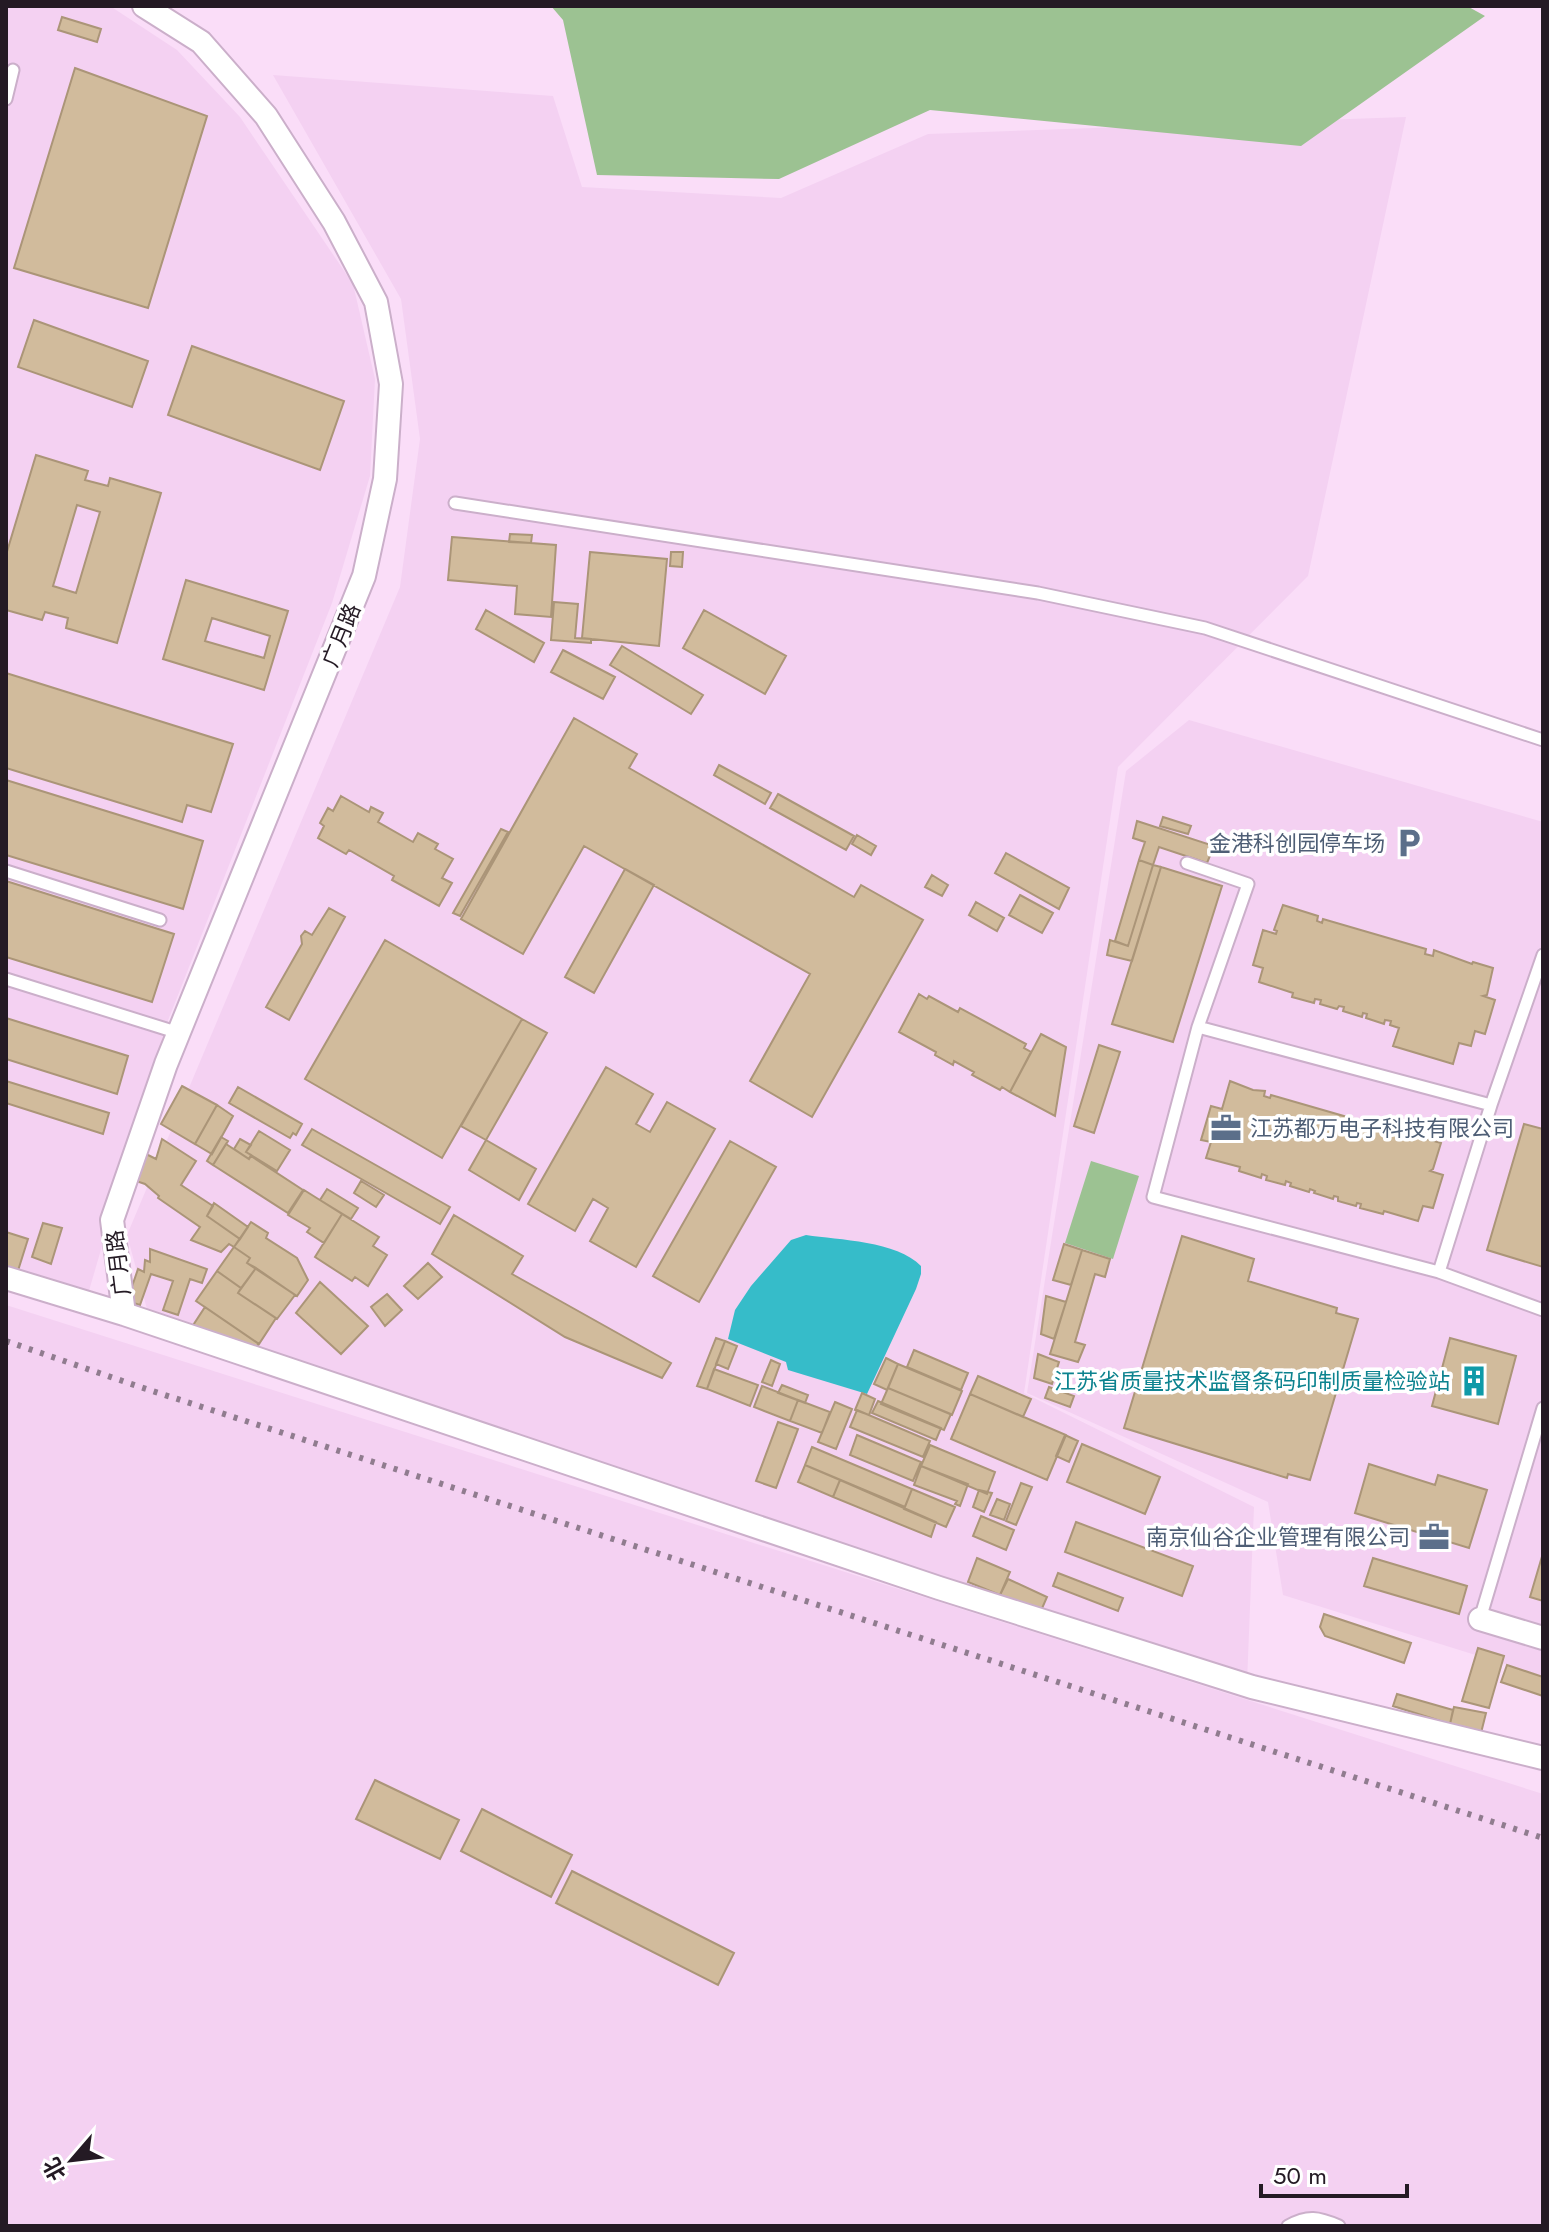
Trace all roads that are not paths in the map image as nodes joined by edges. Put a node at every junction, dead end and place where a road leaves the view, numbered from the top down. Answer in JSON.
{"nodes":[{"id":1,"x":144,"y":6,"type":"edge"},
{"id":2,"x":13,"y":70,"type":"dead end"},
{"id":3,"x":6,"y":99,"type":"edge"},
{"id":4,"x":455,"y":503,"type":"dead end"},
{"id":5,"x":1543,"y":740,"type":"edge"},
{"id":6,"x":1187,"y":863,"type":"dead end"},
{"id":7,"x":6,"y":871,"type":"edge"},
{"id":8,"x":160,"y":920,"type":"dead end"},
{"id":9,"x":1543,"y":955,"type":"edge"},
{"id":10,"x":6,"y":979,"type":"edge"},
{"id":11,"x":1198,"y":1027,"type":"junction"},
{"id":12,"x":179,"y":1033,"type":"junction"},
{"id":13,"x":1491,"y":1105,"type":"junction"},
{"id":14,"x":1439,"y":1272,"type":"junction"},
{"id":15,"x":6,"y":1278,"type":"edge"},
{"id":16,"x":1543,"y":1310,"type":"edge"},
{"id":17,"x":124,"y":1314,"type":"junction"},
{"id":18,"x":1543,"y":1408,"type":"edge"},
{"id":19,"x":1528,"y":1461,"type":"junction"},
{"id":20,"x":1543,"y":1465,"type":"edge"},
{"id":21,"x":1480,"y":1619,"type":"joint"},
{"id":22,"x":1543,"y":1638,"type":"edge"},
{"id":23,"x":1543,"y":1758,"type":"edge"},
{"id":24,"x":1288,"y":2226,"type":"edge"},
{"id":25,"x":1339,"y":2226,"type":"edge"}],
"edges":[{"from":1,"to":12,"type":"street","name":"广月路"},
{"from":2,"to":3,"type":"lane"},
{"from":4,"to":5,"type":"lane"},
{"from":6,"to":11,"type":"lane"},
{"from":7,"to":8,"type":"lane"},
{"from":9,"to":13,"type":"lane"},
{"from":10,"to":12,"type":"lane"},
{"from":11,"to":13,"type":"lane"},
{"from":11,"to":14,"type":"lane"},
{"from":12,"to":17,"type":"street","name":"广月路"},
{"from":13,"to":14,"type":"lane"},
{"from":14,"to":16,"type":"lane"},
{"from":15,"to":17,"type":"street"},
{"from":17,"to":23,"type":"street"},
{"from":18,"to":19,"type":"lane"},
{"from":19,"to":20,"type":"lane"},
{"from":19,"to":21,"type":"lane"},
{"from":21,"to":22,"type":"street"},
{"from":24,"to":25,"type":"lane"}]}
